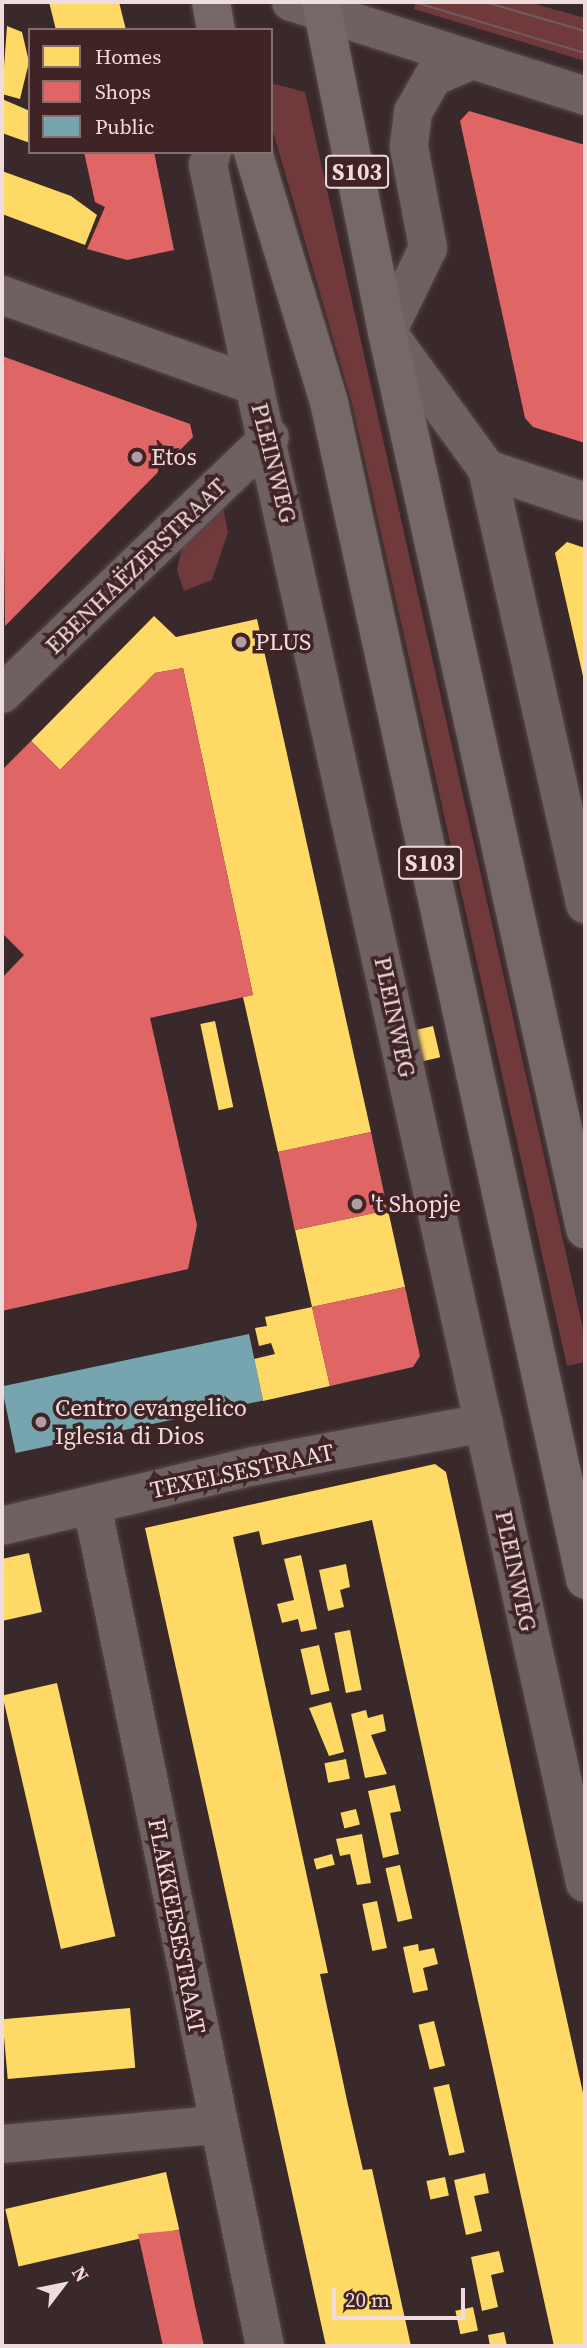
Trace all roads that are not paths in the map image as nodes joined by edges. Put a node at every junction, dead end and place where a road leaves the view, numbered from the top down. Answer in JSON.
{"nodes":[{"id":1,"x":211,"y":2,"type":"edge"},
{"id":2,"x":312,"y":5,"type":"edge"},
{"id":3,"x":216,"y":28,"type":"edge"},
{"id":4,"x":470,"y":61,"type":"junction"},
{"id":5,"x":585,"y":96,"type":"edge"},
{"id":6,"x":211,"y":154,"type":"edge"},
{"id":7,"x":254,"y":154,"type":"edge"},
{"id":8,"x":2,"y":295,"type":"edge"},
{"id":9,"x":387,"y":332,"type":"junction"},
{"id":10,"x":254,"y":385,"type":"junction"},
{"id":11,"x":270,"y":438,"type":"junction"},
{"id":12,"x":487,"y":469,"type":"junction"},
{"id":13,"x":585,"y":502,"type":"edge"},
{"id":14,"x":2,"y":694,"type":"edge"},
{"id":15,"x":585,"y":904,"type":"edge"},
{"id":16,"x":585,"y":1229,"type":"edge"},
{"id":17,"x":484,"y":1423,"type":"junction"},
{"id":18,"x":92,"y":1505,"type":"junction"},
{"id":19,"x":2,"y":1527,"type":"edge"},
{"id":20,"x":585,"y":1579,"type":"edge"},
{"id":21,"x":585,"y":1883,"type":"edge"},
{"id":22,"x":217,"y":2125,"type":"junction"},
{"id":23,"x":2,"y":2144,"type":"edge"},
{"id":24,"x":265,"y":2346,"type":"edge"}],
"edges":[{"from":1,"to":3,"type":"main road"},
{"from":2,"to":4,"type":"street"},
{"from":2,"to":9,"type":"main road","number":"S103"},
{"from":4,"to":5,"type":"street"},
{"from":4,"to":9,"type":"street"},
{"from":6,"to":10,"type":"street","name":"PLEINWEG"},
{"from":7,"to":20,"type":"main road","number":"S103"},
{"from":8,"to":10,"type":"street"},
{"from":9,"to":12,"type":"street"},
{"from":9,"to":16,"type":"main road","number":"S103"},
{"from":10,"to":11,"type":"street","name":"PLEINWEG"},
{"from":11,"to":14,"type":"street","name":"EBENHAËZERSTRAAT"},
{"from":11,"to":17,"type":"street","name":"PLEINWEG"},
{"from":12,"to":13,"type":"street"},
{"from":12,"to":15,"type":"street"},
{"from":17,"to":18,"type":"street","name":"TEXELSESTRAAT"},
{"from":17,"to":21,"type":"street","name":"PLEINWEG"},
{"from":18,"to":19,"type":"street","name":"TEXELSESTRAAT"},
{"from":18,"to":22,"type":"street","name":"FLAKKEESESTRAAT"},
{"from":22,"to":23,"type":"street"},
{"from":22,"to":24,"type":"street","name":"FLAKKEESESTRAAT"}]}
